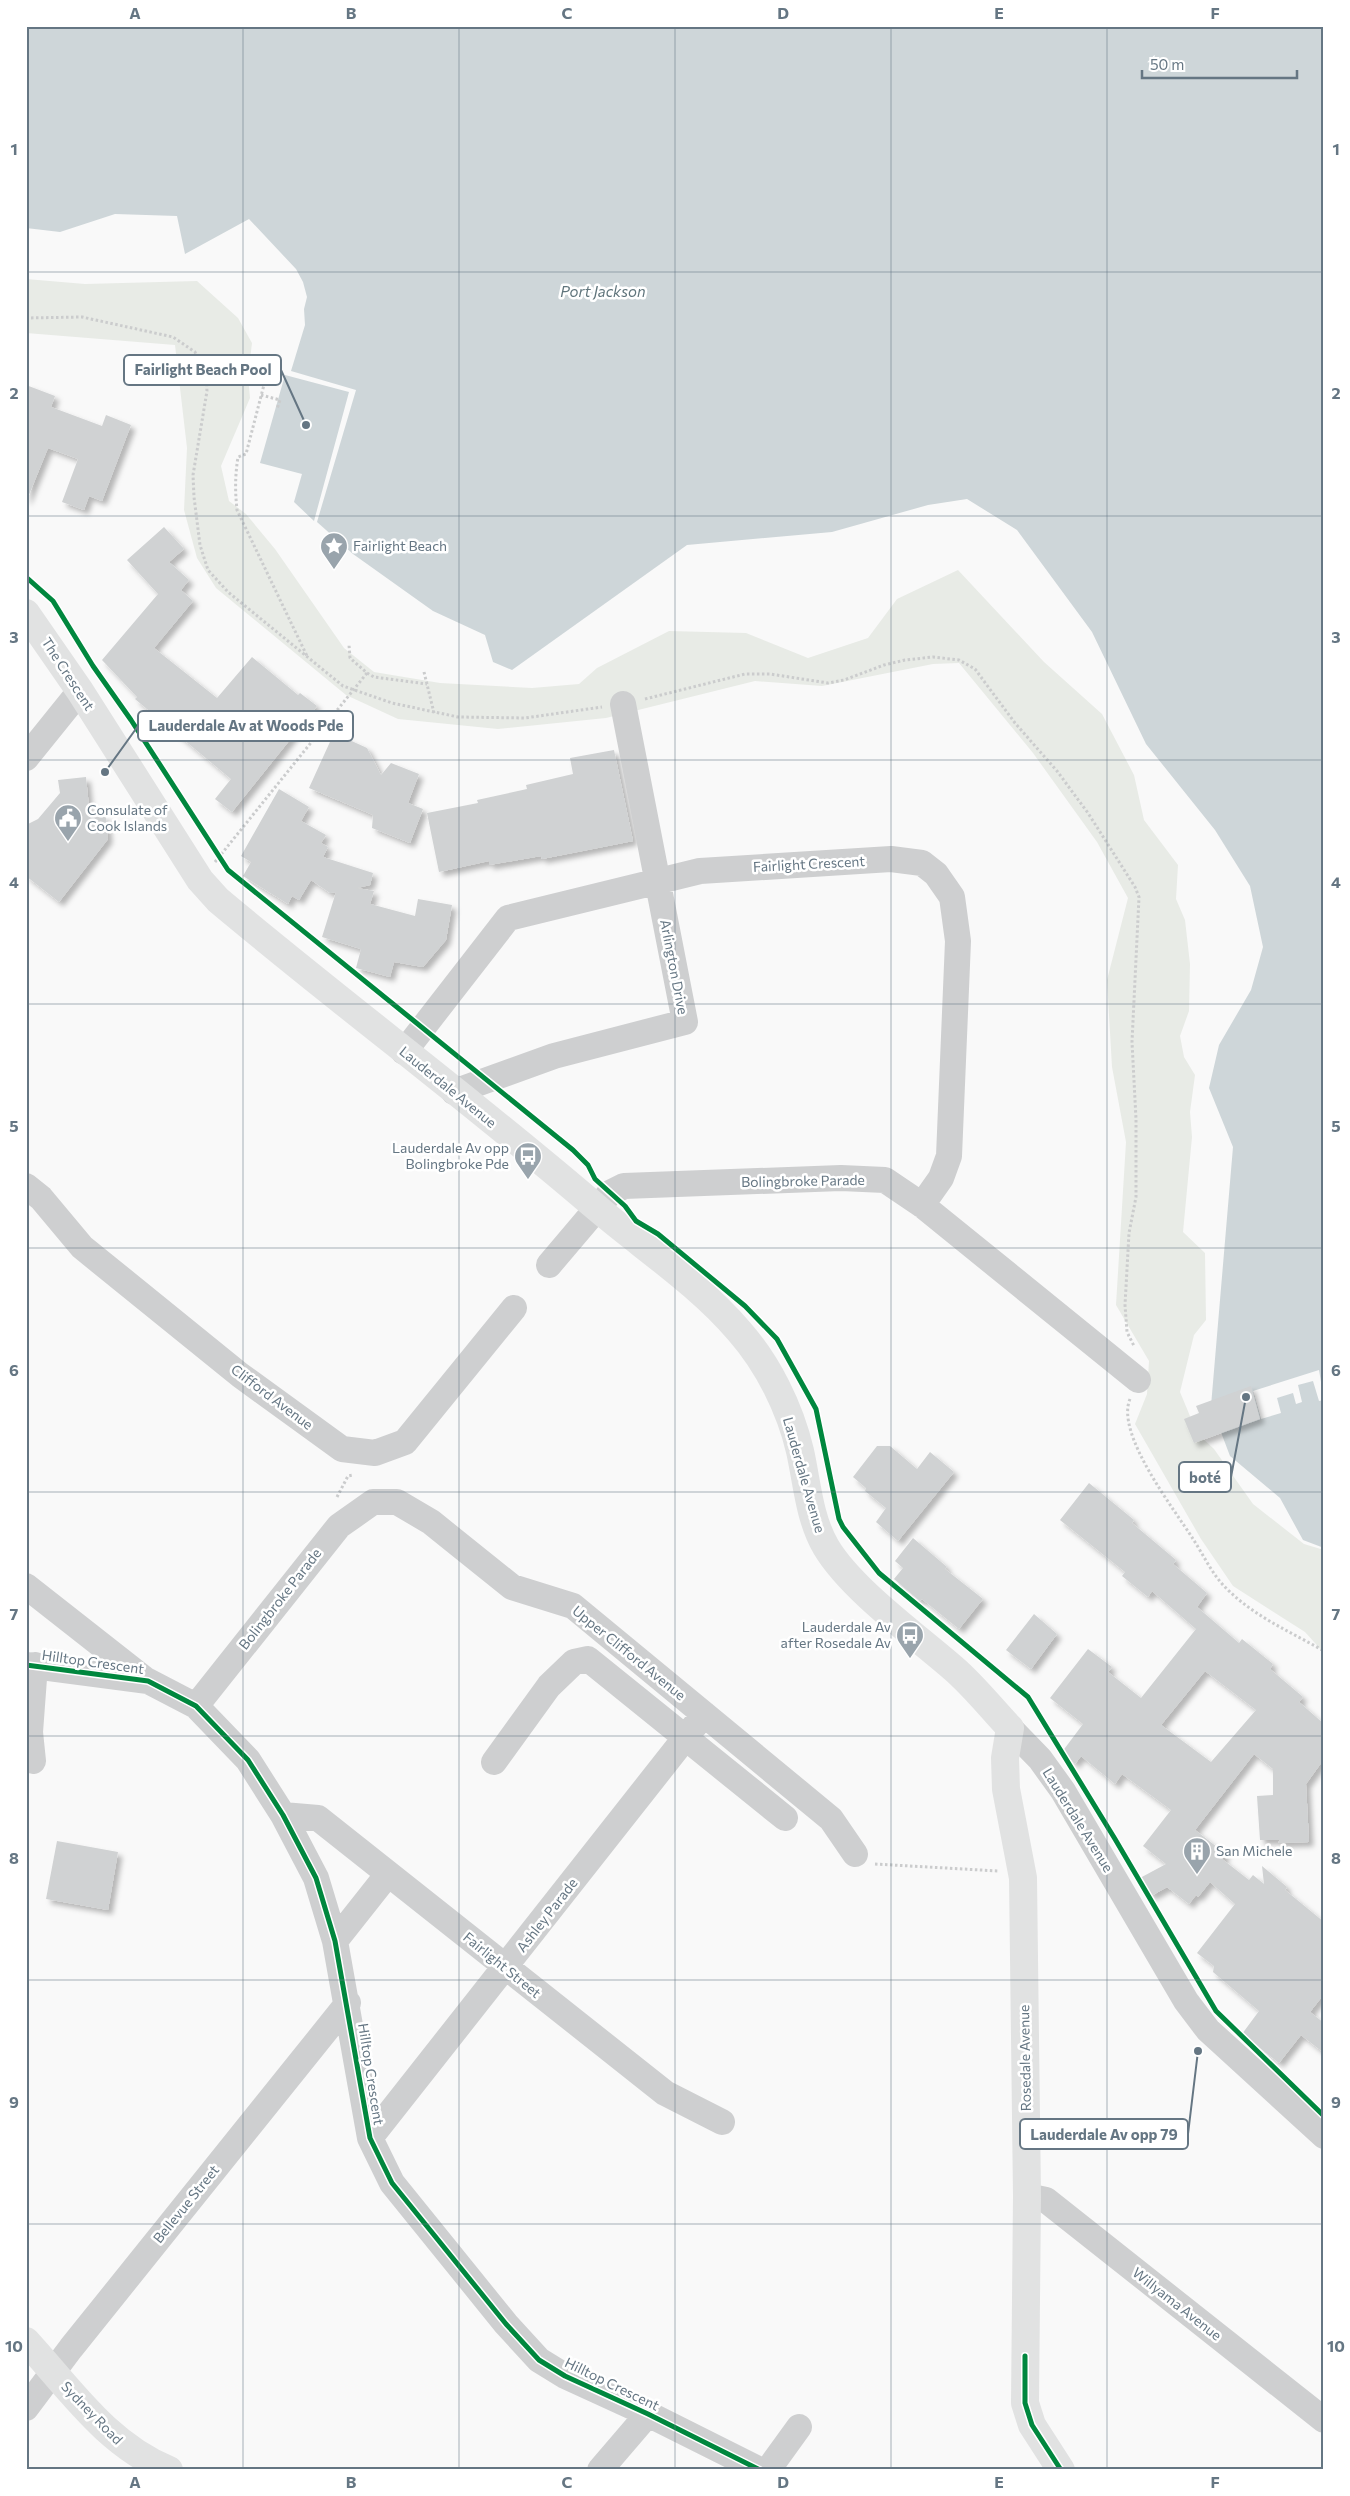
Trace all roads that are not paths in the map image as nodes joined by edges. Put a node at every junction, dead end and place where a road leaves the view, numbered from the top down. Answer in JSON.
{"nodes":[{"id":1,"x":26,"y":613,"type":"edge"},
{"id":2,"x":80,"y":691,"type":"junction"},
{"id":3,"x":623,"y":704,"type":"dead end"},
{"id":4,"x":109,"y":736,"type":"joint"},
{"id":5,"x":26,"y":758,"type":"edge"},
{"id":6,"x":658,"y":882,"type":"junction"},
{"id":7,"x":404,"y":1052,"type":"junction"},
{"id":8,"x":454,"y":1092,"type":"junction"},
{"id":9,"x":26,"y":1186,"type":"edge"},
{"id":10,"x":922,"y":1205,"type":"junction"},
{"id":11,"x":596,"y":1207,"type":"junction"},
{"id":12,"x":549,"y":1265,"type":"dead end"},
{"id":13,"x":514,"y":1308,"type":"dead end"},
{"id":14,"x":1138,"y":1380,"type":"dead end"},
{"id":15,"x":373,"y":1502,"type":"joint"},
{"id":16,"x":26,"y":1586,"type":"edge"},
{"id":17,"x":31,"y":1665,"type":"edge"},
{"id":18,"x":148,"y":1681,"type":"junction"},
{"id":19,"x":196,"y":1706,"type":"junction"},
{"id":20,"x":704,"y":1714,"type":"junction"},
{"id":21,"x":1010,"y":1728,"type":"junction"},
{"id":22,"x":686,"y":1738,"type":"junction"},
{"id":23,"x":33,"y":1761,"type":"dead end"},
{"id":24,"x":494,"y":1762,"type":"dead end"},
{"id":25,"x":283,"y":1815,"type":"junction"},
{"id":26,"x":785,"y":1818,"type":"dead end"},
{"id":27,"x":854,"y":1854,"type":"road end"},
{"id":28,"x":388,"y":1874,"type":"junction"},
{"id":29,"x":336,"y":1941,"type":"junction"},
{"id":30,"x":506,"y":1968,"type":"junction"},
{"id":31,"x":348,"y":2003,"type":"junction"},
{"id":32,"x":722,"y":2122,"type":"dead end"},
{"id":33,"x":1324,"y":2136,"type":"edge"},
{"id":34,"x":370,"y":2138,"type":"junction"},
{"id":35,"x":1027,"y":2196,"type":"junction"},
{"id":36,"x":26,"y":2341,"type":"edge"},
{"id":37,"x":53,"y":2371,"type":"junction"},
{"id":38,"x":26,"y":2408,"type":"edge"},
{"id":39,"x":648,"y":2414,"type":"junction"},
{"id":40,"x":1324,"y":2420,"type":"edge"},
{"id":41,"x":799,"y":2427,"type":"dead end"},
{"id":42,"x":169,"y":2470,"type":"edge"},
{"id":43,"x":600,"y":2470,"type":"edge"},
{"id":44,"x":760,"y":2470,"type":"edge"},
{"id":45,"x":768,"y":2470,"type":"edge"},
{"id":46,"x":1061,"y":2470,"type":"edge"}],
"edges":[{"from":1,"to":2,"type":"main road","name":"The Crescent"},
{"from":2,"to":4,"type":"main road","name":"The Crescent"},
{"from":2,"to":5,"type":"street"},
{"from":3,"to":6,"type":"street","name":"Arlington Drive"},
{"from":4,"to":7,"type":"main road","name":"Lauderdale Avenue"},
{"from":6,"to":7,"type":"street","name":"Fairlight Crescent"},
{"from":6,"to":8,"type":"street","name":"Arlington Drive"},
{"from":6,"to":10,"type":"street","name":"Fairlight Crescent"},
{"from":7,"to":8,"type":"main road","name":"Lauderdale Avenue"},
{"from":8,"to":11,"type":"main road","name":"Lauderdale Avenue"},
{"from":9,"to":13,"type":"street","name":"Clifford Avenue"},
{"from":10,"to":11,"type":"street","name":"Bolingbroke Parade"},
{"from":10,"to":14,"type":"street","name":"Bolingbroke Parade"},
{"from":11,"to":12,"type":"street","name":"Bolingbroke Parade"},
{"from":11,"to":21,"type":"main road","name":"Lauderdale Avenue"},
{"from":15,"to":19,"type":"street","name":"Bolingbroke Parade"},
{"from":15,"to":20,"type":"street","name":"Upper Clifford Avenue"},
{"from":16,"to":18,"type":"street"},
{"from":17,"to":18,"type":"street","name":"Hilltop Crescent"},
{"from":17,"to":23,"type":"street"},
{"from":18,"to":19,"type":"street","name":"Hilltop Crescent"},
{"from":19,"to":25,"type":"street","name":"Hilltop Crescent"},
{"from":20,"to":22,"type":"street","name":"Ashley Parade"},
{"from":20,"to":27,"type":"street","name":"Upper Clifford Avenue"},
{"from":21,"to":33,"type":"street","name":"Lauderdale Avenue"},
{"from":21,"to":35,"type":"main road","name":"Rosedale Avenue"},
{"from":22,"to":24,"type":"street"},
{"from":22,"to":26,"type":"street"},
{"from":22,"to":30,"type":"street","name":"Ashley Parade"},
{"from":25,"to":28,"type":"street","name":"Fairlight Street"},
{"from":25,"to":29,"type":"street","name":"Hilltop Crescent"},
{"from":28,"to":29,"type":"street"},
{"from":28,"to":30,"type":"street","name":"Fairlight Street"},
{"from":29,"to":31,"type":"street","name":"Hilltop Crescent"},
{"from":30,"to":32,"type":"street","name":"Fairlight Street"},
{"from":30,"to":34,"type":"street","name":"Ashley Parade"},
{"from":31,"to":34,"type":"street","name":"Hilltop Crescent"},
{"from":31,"to":37,"type":"street","name":"Bellevue Street"},
{"from":34,"to":39,"type":"street","name":"Hilltop Crescent"},
{"from":35,"to":40,"type":"street","name":"Willyama Avenue"},
{"from":35,"to":46,"type":"main road","name":"Rosedale Avenue"},
{"from":36,"to":37,"type":"main road","name":"Sydney Road"},
{"from":37,"to":38,"type":"street","name":"Bellevue Street"},
{"from":37,"to":42,"type":"main road","name":"Sydney Road"},
{"from":39,"to":43,"type":"street"},
{"from":39,"to":44,"type":"street","name":"Hilltop Crescent"},
{"from":41,"to":45,"type":"street"}]}
